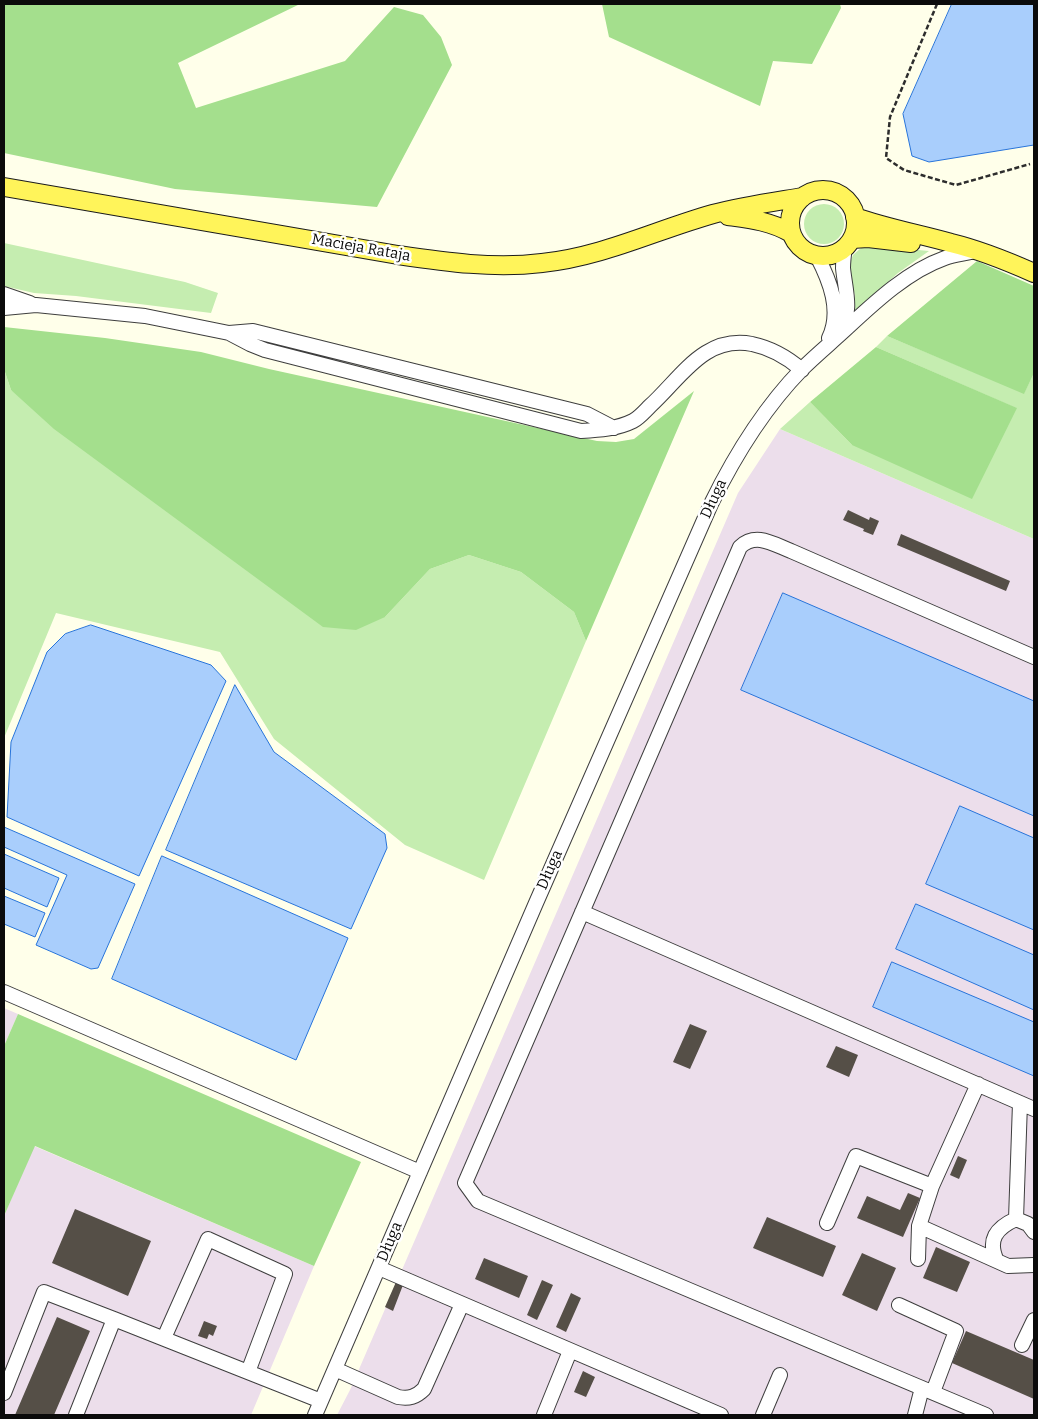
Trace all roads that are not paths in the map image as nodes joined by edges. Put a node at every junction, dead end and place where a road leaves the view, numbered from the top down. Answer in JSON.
{"nodes":[{"id":1,"x":4,"y":187,"type":"edge"},
{"id":2,"x":803,"y":197,"type":"junction"},
{"id":3,"x":715,"y":214,"type":"junction"},
{"id":4,"x":855,"y":217,"type":"junction"},
{"id":5,"x":791,"y":232,"type":"junction"},
{"id":6,"x":848,"y":243,"type":"junction"},
{"id":7,"x":971,"y":252,"type":"junction"},
{"id":8,"x":817,"y":256,"type":"junction"},
{"id":9,"x":996,"y":256,"type":"junction"},
{"id":10,"x":1034,"y":273,"type":"edge"},
{"id":11,"x":4,"y":294,"type":"edge"},
{"id":12,"x":36,"y":306,"type":"junction"},
{"id":13,"x":4,"y":308,"type":"edge"},
{"id":14,"x":825,"y":348,"type":"junction"},
{"id":15,"x":802,"y":370,"type":"junction"},
{"id":16,"x":1034,"y":657,"type":"edge"},
{"id":17,"x":582,"y":912,"type":"junction"},
{"id":18,"x":4,"y":992,"type":"edge"},
{"id":19,"x":978,"y":1084,"type":"junction"},
{"id":20,"x":1020,"y":1103,"type":"junction"},
{"id":21,"x":1034,"y":1109,"type":"edge"},
{"id":22,"x":420,"y":1172,"type":"junction"},
{"id":23,"x":932,"y":1186,"type":"junction"},
{"id":24,"x":1016,"y":1219,"type":"junction"},
{"id":25,"x":827,"y":1223,"type":"dead end"},
{"id":26,"x":919,"y":1226,"type":"junction"},
{"id":27,"x":1034,"y":1232,"type":"edge"},
{"id":28,"x":918,"y":1259,"type":"dead end"},
{"id":29,"x":997,"y":1261,"type":"junction"},
{"id":30,"x":1034,"y":1265,"type":"edge"},
{"id":31,"x":379,"y":1268,"type":"junction"},
{"id":32,"x":462,"y":1304,"type":"junction"},
{"id":33,"x":899,"y":1305,"type":"dead end"},
{"id":34,"x":114,"y":1318,"type":"junction"},
{"id":35,"x":1034,"y":1320,"type":"edge"},
{"id":36,"x":164,"y":1338,"type":"junction"},
{"id":37,"x":1022,"y":1345,"type":"dead end"},
{"id":38,"x":570,"y":1351,"type":"junction"},
{"id":39,"x":335,"y":1370,"type":"junction"},
{"id":40,"x":248,"y":1372,"type":"junction"},
{"id":41,"x":780,"y":1376,"type":"dead end"},
{"id":42,"x":927,"y":1390,"type":"junction"},
{"id":43,"x":4,"y":1393,"type":"edge"},
{"id":44,"x":321,"y":1401,"type":"junction"},
{"id":45,"x":76,"y":1415,"type":"edge"},
{"id":46,"x":315,"y":1415,"type":"edge"},
{"id":47,"x":544,"y":1415,"type":"edge"},
{"id":48,"x":721,"y":1415,"type":"edge"},
{"id":49,"x":763,"y":1415,"type":"edge"},
{"id":50,"x":915,"y":1415,"type":"edge"},
{"id":51,"x":986,"y":1415,"type":"edge"}],
"edges":[{"from":1,"to":3,"type":"main road","name":"Macieja Rataja"},
{"from":2,"to":3,"type":"main road","name":"Macieja Rataja"},
{"from":2,"to":4,"type":"main road"},
{"from":2,"to":5,"type":"main road"},
{"from":3,"to":5,"type":"main road","name":"Macieja Rataja"},
{"from":4,"to":6,"type":"main road"},
{"from":4,"to":9,"type":"main road","name":"Długa"},
{"from":5,"to":8,"type":"main road"},
{"from":6,"to":7,"type":"main road","name":"Długa"},
{"from":6,"to":8,"type":"main road"},
{"from":6,"to":14,"type":"street","name":"Długa"},
{"from":7,"to":9,"type":"main road","name":"Długa"},
{"from":7,"to":14,"type":"street","name":"Długa"},
{"from":8,"to":14,"type":"street","name":"Długa"},
{"from":9,"to":10,"type":"main road","name":"Długa"},
{"from":11,"to":12,"type":"street"},
{"from":12,"to":13,"type":"street"},
{"from":12,"to":15,"type":"street"},
{"from":14,"to":15,"type":"street","name":"Długa"},
{"from":15,"to":22,"type":"street","name":"Długa"},
{"from":16,"to":17,"type":"street"},
{"from":17,"to":19,"type":"street"},
{"from":17,"to":42,"type":"street"},
{"from":18,"to":22,"type":"street"},
{"from":19,"to":20,"type":"street"},
{"from":19,"to":23,"type":"street"},
{"from":20,"to":21,"type":"street"},
{"from":20,"to":24,"type":"street"},
{"from":22,"to":31,"type":"street","name":"Długa"},
{"from":23,"to":25,"type":"street"},
{"from":23,"to":26,"type":"street"},
{"from":24,"to":27,"type":"street"},
{"from":24,"to":29,"type":"street"},
{"from":26,"to":28,"type":"street"},
{"from":26,"to":29,"type":"street"},
{"from":29,"to":30,"type":"street"},
{"from":31,"to":32,"type":"street"},
{"from":31,"to":39,"type":"street","name":"Długa"},
{"from":32,"to":38,"type":"street"},
{"from":32,"to":39,"type":"street"},
{"from":33,"to":42,"type":"street"},
{"from":34,"to":36,"type":"street"},
{"from":34,"to":43,"type":"street"},
{"from":34,"to":45,"type":"street"},
{"from":35,"to":37,"type":"street"},
{"from":36,"to":40,"type":"street"},
{"from":36,"to":40,"type":"street"},
{"from":38,"to":47,"type":"street"},
{"from":38,"to":48,"type":"street"},
{"from":39,"to":44,"type":"street","name":"Długa"},
{"from":40,"to":44,"type":"street"},
{"from":41,"to":49,"type":"street"},
{"from":42,"to":50,"type":"street"},
{"from":42,"to":51,"type":"street"},
{"from":44,"to":46,"type":"street","name":"Długa"}]}
